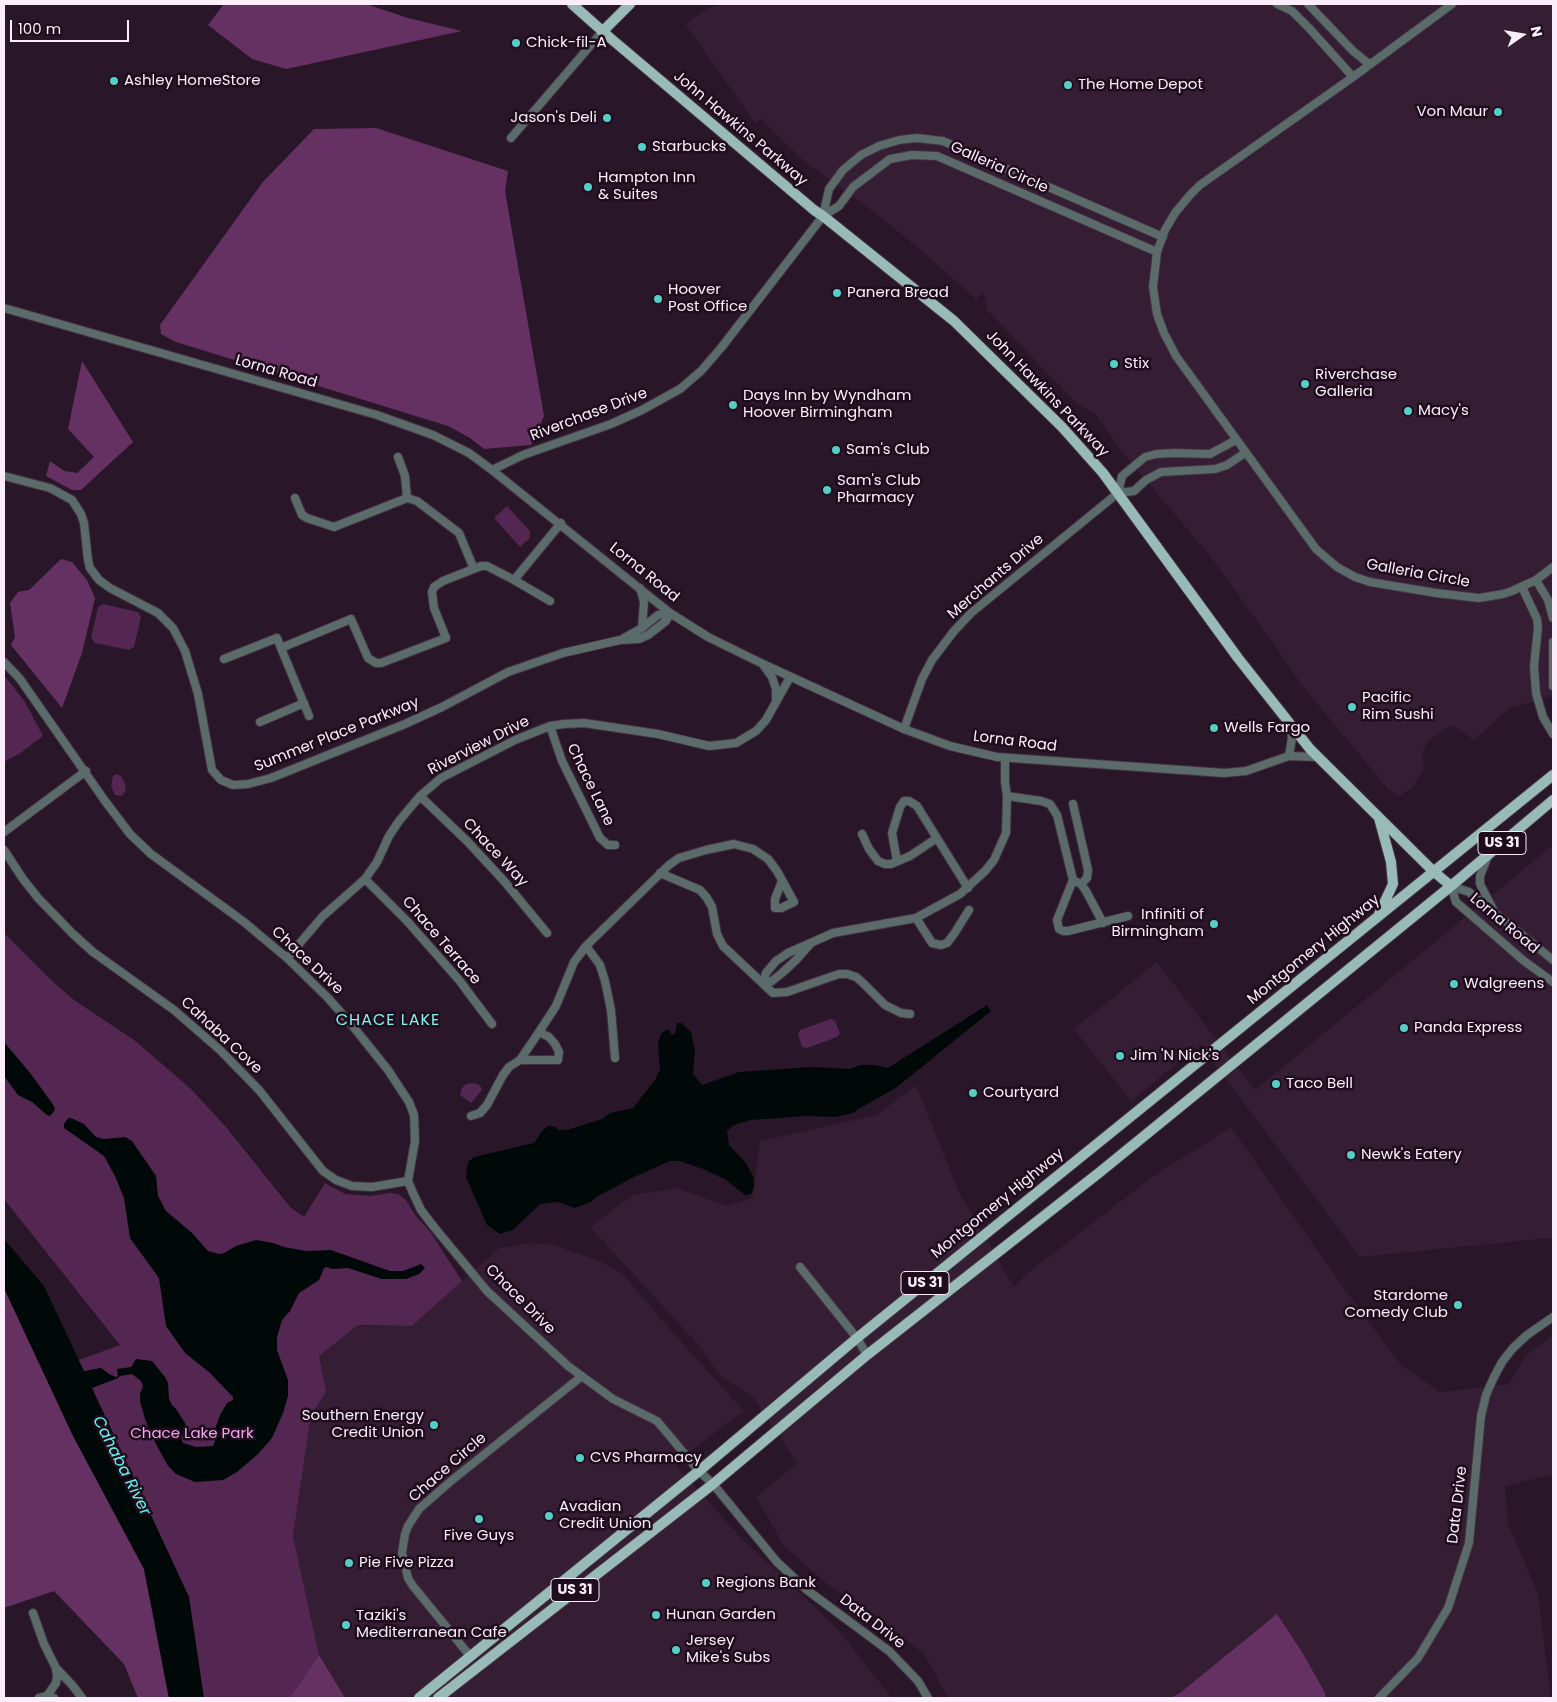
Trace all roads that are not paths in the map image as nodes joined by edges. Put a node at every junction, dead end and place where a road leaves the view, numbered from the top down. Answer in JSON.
{"nodes":[{"id":1,"x":572,"y":4,"type":"edge"},
{"id":2,"x":630,"y":4,"type":"edge"},
{"id":3,"x":1277,"y":4,"type":"edge"},
{"id":4,"x":1308,"y":4,"type":"edge"},
{"id":5,"x":1452,"y":4,"type":"edge"},
{"id":6,"x":602,"y":32,"type":"junction"},
{"id":7,"x":1369,"y":64,"type":"junction"},
{"id":8,"x":1353,"y":77,"type":"junction"},
{"id":9,"x":511,"y":138,"type":"dead end"},
{"id":10,"x":823,"y":216,"type":"junction"},
{"id":11,"x":1162,"y":237,"type":"junction"},
{"id":12,"x":1157,"y":252,"type":"junction"},
{"id":13,"x":4,"y":308,"type":"edge"},
{"id":14,"x":1236,"y":440,"type":"junction"},
{"id":15,"x":1245,"y":453,"type":"junction"},
{"id":16,"x":398,"y":457,"type":"dead end"},
{"id":17,"x":492,"y":470,"type":"junction"},
{"id":18,"x":4,"y":476,"type":"edge"},
{"id":19,"x":1118,"y":493,"type":"junction"},
{"id":20,"x":295,"y":498,"type":"dead end"},
{"id":21,"x":407,"y":498,"type":"junction"},
{"id":22,"x":561,"y":523,"type":"junction"},
{"id":23,"x":1553,"y":567,"type":"edge"},
{"id":24,"x":474,"y":569,"type":"junction"},
{"id":25,"x":514,"y":580,"type":"junction"},
{"id":26,"x":1536,"y":580,"type":"junction"},
{"id":27,"x":1522,"y":587,"type":"junction"},
{"id":28,"x":640,"y":588,"type":"junction"},
{"id":29,"x":550,"y":601,"type":"dead end"},
{"id":30,"x":670,"y":613,"type":"junction"},
{"id":31,"x":1553,"y":618,"type":"edge"},
{"id":32,"x":642,"y":628,"type":"junction"},
{"id":33,"x":620,"y":640,"type":"junction"},
{"id":34,"x":1553,"y":642,"type":"edge"},
{"id":35,"x":281,"y":648,"type":"junction"},
{"id":36,"x":224,"y":659,"type":"dead end"},
{"id":37,"x":4,"y":662,"type":"edge"},
{"id":38,"x":763,"y":664,"type":"junction"},
{"id":39,"x":790,"y":677,"type":"junction"},
{"id":40,"x":1553,"y":686,"type":"edge"},
{"id":41,"x":304,"y":703,"type":"junction"},
{"id":42,"x":776,"y":705,"type":"junction"},
{"id":43,"x":309,"y":716,"type":"dead end"},
{"id":44,"x":260,"y":722,"type":"dead end"},
{"id":45,"x":1290,"y":725,"type":"junction"},
{"id":46,"x":550,"y":726,"type":"junction"},
{"id":47,"x":904,"y":729,"type":"junction"},
{"id":48,"x":1553,"y":734,"type":"edge"},
{"id":49,"x":1289,"y":756,"type":"junction"},
{"id":50,"x":1317,"y":757,"type":"junction"},
{"id":51,"x":1005,"y":758,"type":"junction"},
{"id":52,"x":86,"y":772,"type":"junction"},
{"id":53,"x":1553,"y":775,"type":"edge"},
{"id":54,"x":420,"y":796,"type":"junction"},
{"id":55,"x":1007,"y":796,"type":"junction"},
{"id":56,"x":1553,"y":800,"type":"edge"},
{"id":57,"x":1073,"y":804,"type":"dead end"},
{"id":58,"x":1378,"y":817,"type":"junction"},
{"id":59,"x":1077,"y":824,"type":"junction"},
{"id":60,"x":1061,"y":828,"type":"junction"},
{"id":61,"x":4,"y":832,"type":"edge"},
{"id":62,"x":862,"y":834,"type":"dead end"},
{"id":63,"x":937,"y":838,"type":"junction"},
{"id":64,"x":615,"y":845,"type":"dead end"},
{"id":65,"x":4,"y":850,"type":"edge"},
{"id":66,"x":1488,"y":854,"type":"junction"},
{"id":67,"x":897,"y":861,"type":"junction"},
{"id":68,"x":1433,"y":871,"type":"junction"},
{"id":69,"x":660,"y":873,"type":"junction"},
{"id":70,"x":365,"y":879,"type":"junction"},
{"id":71,"x":1072,"y":880,"type":"junction"},
{"id":72,"x":782,"y":881,"type":"dead end"},
{"id":73,"x":1081,"y":884,"type":"junction"},
{"id":74,"x":1450,"y":886,"type":"junction"},
{"id":75,"x":968,"y":888,"type":"junction"},
{"id":76,"x":969,"y":910,"type":"dead end"},
{"id":77,"x":1495,"y":913,"type":"junction"},
{"id":78,"x":1128,"y":916,"type":"dead end"},
{"id":79,"x":916,"y":918,"type":"junction"},
{"id":80,"x":1376,"y":918,"type":"junction"},
{"id":81,"x":1103,"y":923,"type":"junction"},
{"id":82,"x":547,"y":933,"type":"dead end"},
{"id":83,"x":811,"y":943,"type":"junction"},
{"id":84,"x":586,"y":946,"type":"junction"},
{"id":85,"x":287,"y":958,"type":"junction"},
{"id":86,"x":1553,"y":960,"type":"edge"},
{"id":87,"x":1553,"y":982,"type":"edge"},
{"id":88,"x":763,"y":984,"type":"junction"},
{"id":89,"x":910,"y":1014,"type":"dead end"},
{"id":90,"x":492,"y":1024,"type":"dead end"},
{"id":91,"x":539,"y":1032,"type":"junction"},
{"id":92,"x":615,"y":1058,"type":"dead end"},
{"id":93,"x":520,"y":1060,"type":"junction"},
{"id":94,"x":470,"y":1116,"type":"dead end"},
{"id":95,"x":408,"y":1181,"type":"junction"},
{"id":96,"x":800,"y":1267,"type":"dead end"},
{"id":97,"x":1553,"y":1317,"type":"edge"},
{"id":98,"x":857,"y":1338,"type":"junction"},
{"id":99,"x":867,"y":1355,"type":"junction"},
{"id":100,"x":582,"y":1376,"type":"junction"},
{"id":101,"x":700,"y":1470,"type":"junction"},
{"id":102,"x":713,"y":1484,"type":"junction"},
{"id":103,"x":32,"y":1613,"type":"dead end"},
{"id":104,"x":470,"y":1656,"type":"junction"},
{"id":105,"x":56,"y":1668,"type":"junction"},
{"id":106,"x":47,"y":1698,"type":"edge"},
{"id":107,"x":79,"y":1698,"type":"edge"},
{"id":108,"x":419,"y":1698,"type":"edge"},
{"id":109,"x":438,"y":1698,"type":"edge"},
{"id":110,"x":928,"y":1698,"type":"edge"},
{"id":111,"x":1379,"y":1698,"type":"edge"}],
"edges":[{"from":1,"to":6,"type":"main road","name":"John Hawkins Parkway"},
{"from":2,"to":6,"type":"main road"},
{"from":3,"to":8,"type":"street"},
{"from":4,"to":7,"type":"street"},
{"from":5,"to":7,"type":"street","name":"Galleria Circle"},
{"from":6,"to":9,"type":"street"},
{"from":6,"to":10,"type":"main road","name":"John Hawkins Parkway"},
{"from":7,"to":8,"type":"street","name":"Galleria Circle"},
{"from":8,"to":11,"type":"street","name":"Galleria Circle"},
{"from":10,"to":11,"type":"street","name":"Galleria Circle"},
{"from":10,"to":12,"type":"street","name":"Galleria Circle"},
{"from":10,"to":17,"type":"street","name":"Riverchase Drive"},
{"from":10,"to":19,"type":"main road","name":"John Hawkins Parkway"},
{"from":11,"to":12,"type":"street","name":"Galleria Circle"},
{"from":12,"to":14,"type":"street","name":"Galleria Circle"},
{"from":13,"to":17,"type":"street","name":"Lorna Road"},
{"from":14,"to":15,"type":"street","name":"Galleria Circle"},
{"from":14,"to":19,"type":"street"},
{"from":15,"to":19,"type":"street"},
{"from":15,"to":27,"type":"street","name":"Galleria Circle"},
{"from":16,"to":21,"type":"street"},
{"from":17,"to":22,"type":"street","name":"Lorna Road"},
{"from":18,"to":33,"type":"street","name":"Summer Place Parkway"},
{"from":19,"to":45,"type":"main road","name":"John Hawkins Parkway"},
{"from":19,"to":47,"type":"street","name":"Merchants Drive"},
{"from":20,"to":21,"type":"street"},
{"from":21,"to":24,"type":"street"},
{"from":22,"to":25,"type":"street"},
{"from":22,"to":28,"type":"street","name":"Lorna Road"},
{"from":23,"to":26,"type":"street","name":"Galleria Circle"},
{"from":24,"to":25,"type":"street"},
{"from":24,"to":35,"type":"street"},
{"from":25,"to":29,"type":"street"},
{"from":26,"to":27,"type":"street","name":"Galleria Circle"},
{"from":26,"to":31,"type":"street"},
{"from":27,"to":48,"type":"street"},
{"from":28,"to":30,"type":"street","name":"Lorna Road"},
{"from":28,"to":32,"type":"street"},
{"from":30,"to":32,"type":"street","name":"Summer Place Parkway"},
{"from":30,"to":33,"type":"street","name":"Summer Place Parkway"},
{"from":30,"to":38,"type":"street","name":"Lorna Road"},
{"from":32,"to":33,"type":"street","name":"Summer Place Parkway"},
{"from":34,"to":40,"type":"street"},
{"from":35,"to":36,"type":"street"},
{"from":35,"to":41,"type":"street"},
{"from":37,"to":52,"type":"street","name":"Chace Drive"},
{"from":38,"to":39,"type":"street","name":"Lorna Road"},
{"from":38,"to":42,"type":"street"},
{"from":39,"to":42,"type":"street","name":"Riverview Drive"},
{"from":39,"to":47,"type":"street","name":"Lorna Road"},
{"from":41,"to":43,"type":"street"},
{"from":41,"to":44,"type":"street"},
{"from":42,"to":46,"type":"street","name":"Riverview Drive"},
{"from":45,"to":49,"type":"street"},
{"from":45,"to":50,"type":"main road","name":"John Hawkins Parkway"},
{"from":46,"to":54,"type":"street","name":"Riverview Drive"},
{"from":46,"to":64,"type":"street","name":"Chace Lane"},
{"from":47,"to":51,"type":"street","name":"Lorna Road"},
{"from":49,"to":50,"type":"street","name":"Lorna Road"},
{"from":49,"to":51,"type":"street","name":"Lorna Road"},
{"from":50,"to":58,"type":"main road","name":"John Hawkins Parkway"},
{"from":51,"to":55,"type":"street"},
{"from":52,"to":61,"type":"street"},
{"from":52,"to":85,"type":"street","name":"Chace Drive"},
{"from":53,"to":68,"type":"main road","name":"Montgomery Highway","number":"US 31"},
{"from":54,"to":70,"type":"street","name":"Riverview Drive"},
{"from":54,"to":82,"type":"street","name":"Chace Way"},
{"from":55,"to":60,"type":"street"},
{"from":55,"to":75,"type":"street"},
{"from":56,"to":66,"type":"main road","number":"US 31"},
{"from":57,"to":59,"type":"street"},
{"from":58,"to":68,"type":"main road","name":"John Hawkins Parkway"},
{"from":58,"to":80,"type":"main road"},
{"from":59,"to":60,"type":"street"},
{"from":59,"to":73,"type":"street"},
{"from":60,"to":71,"type":"street"},
{"from":62,"to":67,"type":"street"},
{"from":63,"to":67,"type":"street"},
{"from":63,"to":67,"type":"street"},
{"from":63,"to":75,"type":"street"},
{"from":65,"to":95,"type":"street","name":"Cahaba Cove"},
{"from":66,"to":74,"type":"main road","number":"US 31"},
{"from":66,"to":77,"type":"street"},
{"from":68,"to":74,"type":"main road","name":"John Hawkins Parkway"},
{"from":68,"to":80,"type":"main road","name":"Montgomery Highway","number":"US 31"},
{"from":69,"to":72,"type":"street"},
{"from":69,"to":84,"type":"street"},
{"from":69,"to":88,"type":"street"},
{"from":70,"to":85,"type":"street","name":"Riverview Drive"},
{"from":70,"to":90,"type":"street","name":"Chace Terrace"},
{"from":71,"to":73,"type":"street"},
{"from":71,"to":81,"type":"street"},
{"from":73,"to":81,"type":"street"},
{"from":74,"to":77,"type":"street","name":"Lorna Road"},
{"from":74,"to":87,"type":"street","name":"Lorna Road"},
{"from":74,"to":99,"type":"main road","number":"US 31"},
{"from":75,"to":79,"type":"street"},
{"from":76,"to":79,"type":"street"},
{"from":77,"to":86,"type":"street","name":"Lorna Road"},
{"from":78,"to":81,"type":"street"},
{"from":79,"to":83,"type":"street"},
{"from":80,"to":98,"type":"main road","name":"Montgomery Highway","number":"US 31"},
{"from":83,"to":88,"type":"street"},
{"from":83,"to":88,"type":"street"},
{"from":84,"to":91,"type":"street"},
{"from":84,"to":92,"type":"street"},
{"from":85,"to":95,"type":"street","name":"Chace Drive"},
{"from":88,"to":89,"type":"street"},
{"from":91,"to":93,"type":"street"},
{"from":91,"to":93,"type":"street"},
{"from":93,"to":94,"type":"street"},
{"from":95,"to":100,"type":"street","name":"Chace Drive"},
{"from":96,"to":98,"type":"street"},
{"from":97,"to":111,"type":"street","name":"Data Drive"},
{"from":98,"to":99,"type":"street"},
{"from":98,"to":101,"type":"main road","name":"Montgomery Highway","number":"US 31"},
{"from":99,"to":102,"type":"main road","number":"US 31"},
{"from":100,"to":101,"type":"street","name":"Chace Drive"},
{"from":100,"to":104,"type":"street","name":"Chace Circle"},
{"from":101,"to":102,"type":"street","name":"Data Drive"},
{"from":101,"to":104,"type":"main road","name":"Montgomery Highway","number":"US 31"},
{"from":102,"to":109,"type":"main road","number":"US 31"},
{"from":102,"to":110,"type":"street","name":"Data Drive"},
{"from":103,"to":105,"type":"street"},
{"from":104,"to":108,"type":"main road","name":"Montgomery Highway","number":"US 31"},
{"from":105,"to":106,"type":"street"},
{"from":105,"to":107,"type":"street"}]}
